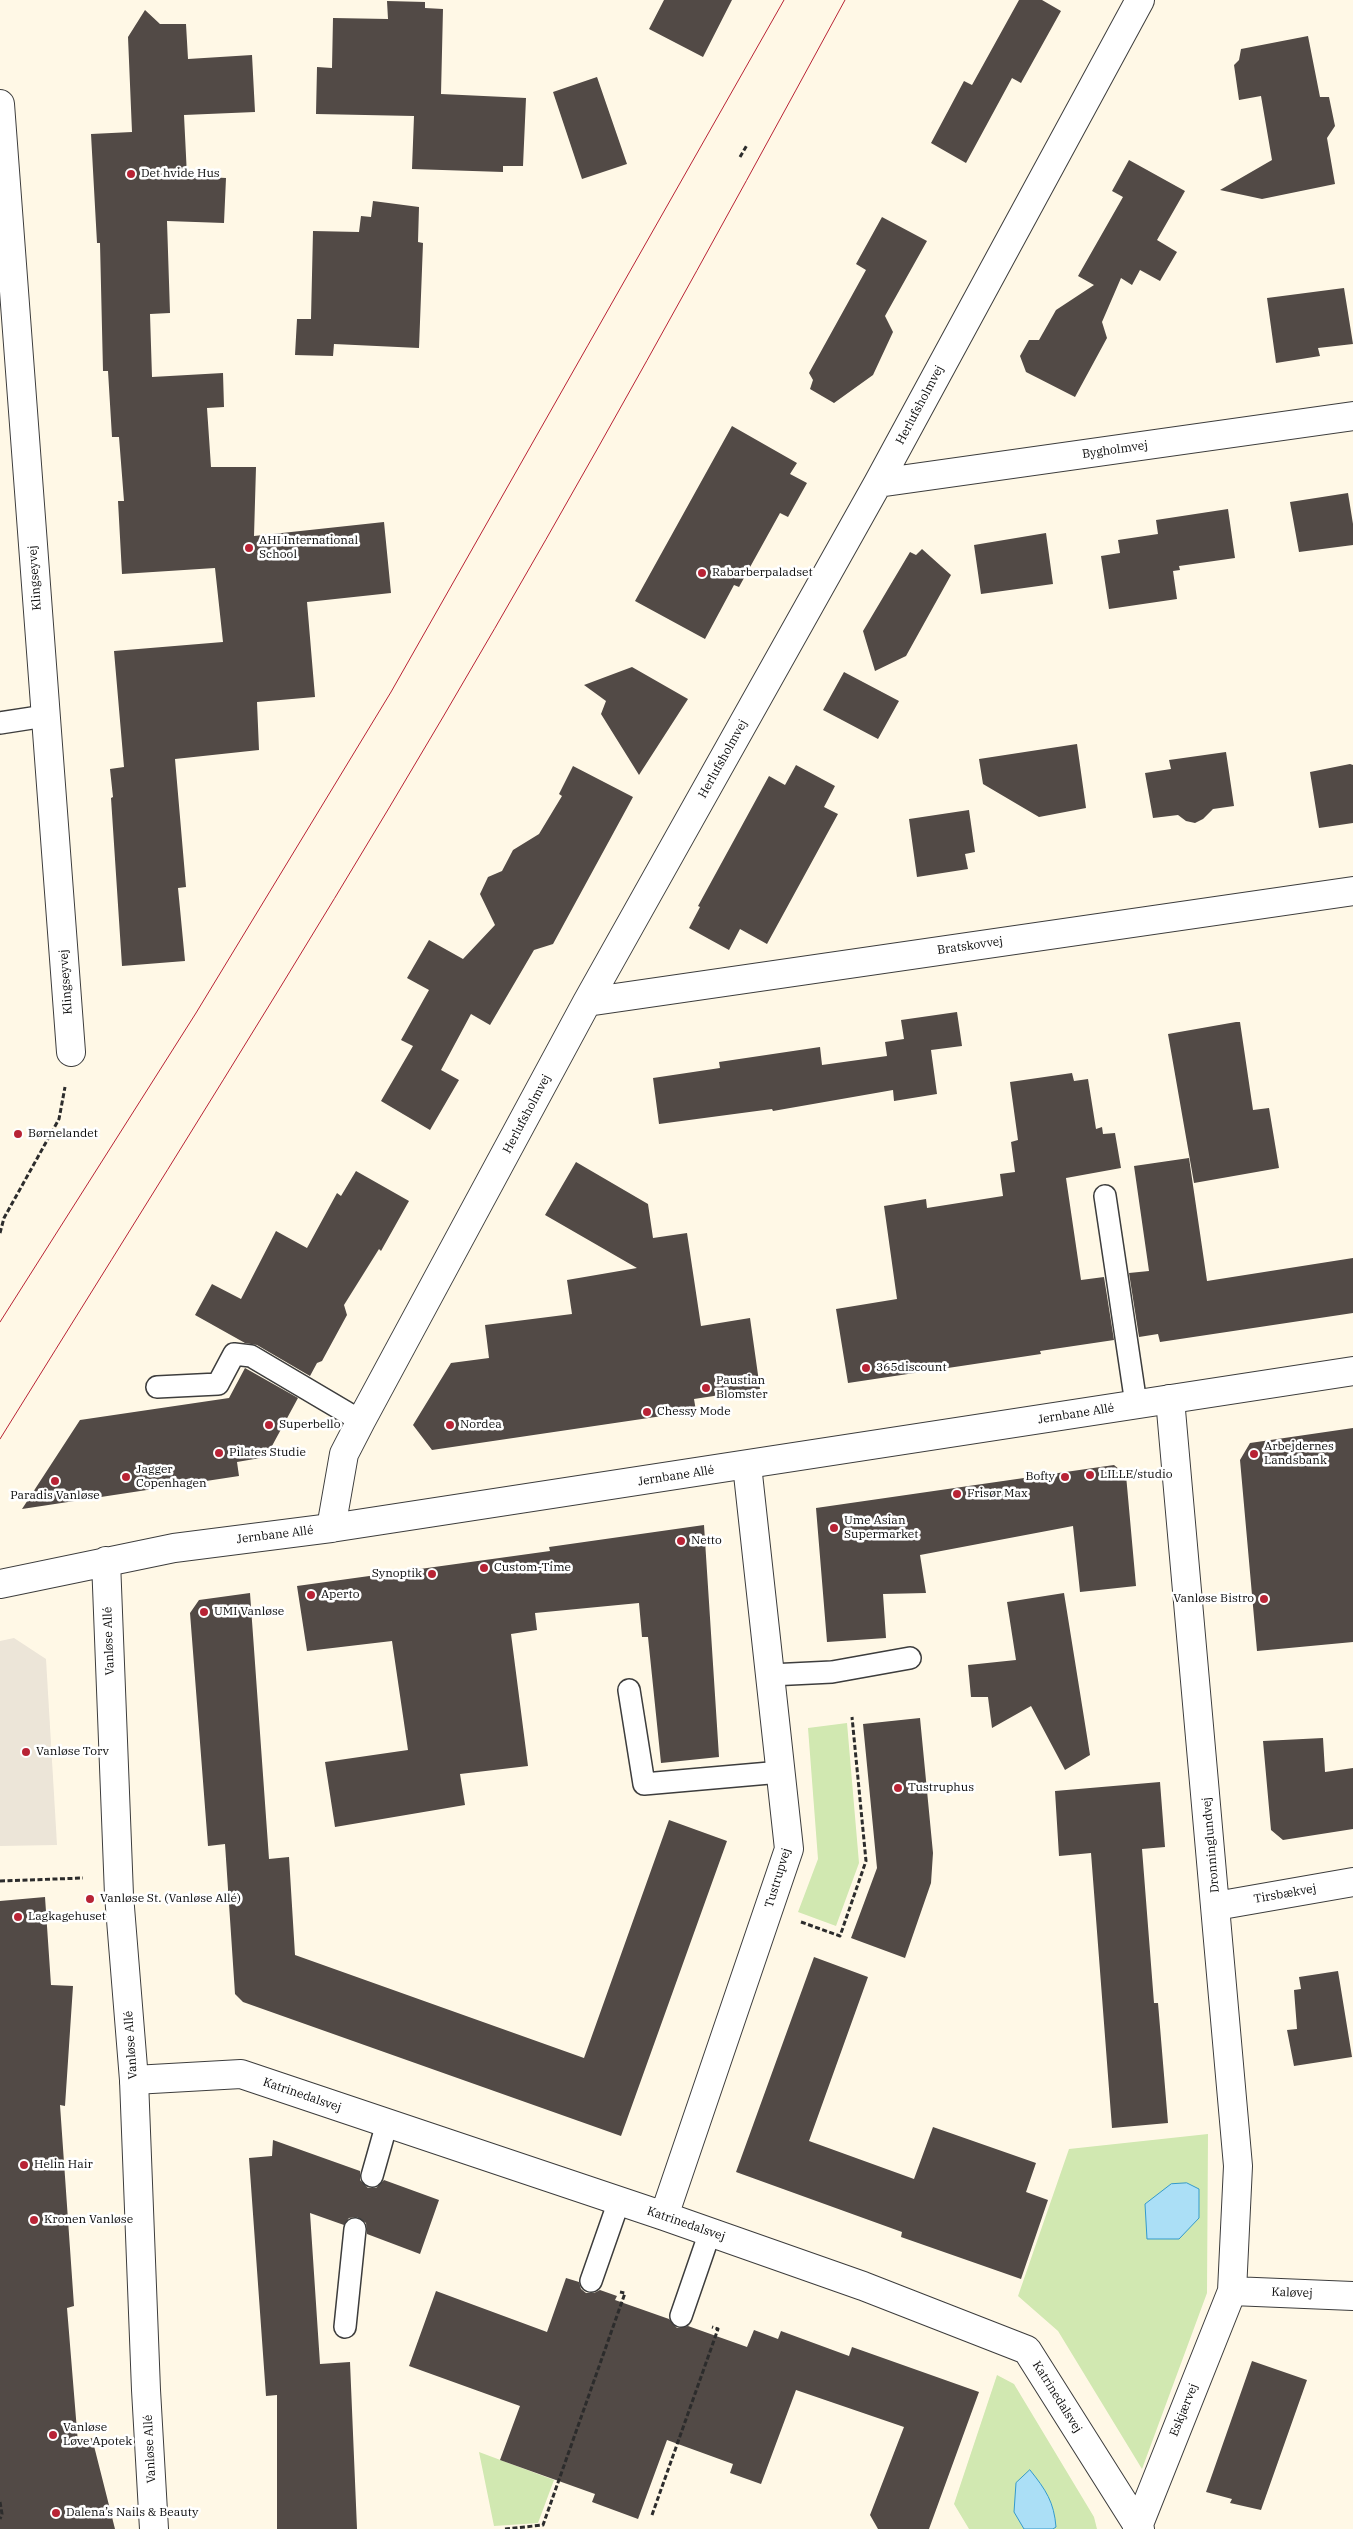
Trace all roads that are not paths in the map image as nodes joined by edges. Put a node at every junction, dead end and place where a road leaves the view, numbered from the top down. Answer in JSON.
{"nodes":[{"id":1,"x":1140,"y":0,"type":"edge"},
{"id":2,"x":0,"y":104,"type":"edge"},
{"id":3,"x":1,"y":132,"type":"edge"},
{"id":4,"x":10,"y":386,"type":"edge"},
{"id":5,"x":1353,"y":416,"type":"edge"},
{"id":6,"x":878,"y":483,"type":"junction"},
{"id":7,"x":45,"y":716,"type":"junction"},
{"id":8,"x":0,"y":723,"type":"edge"},
{"id":9,"x":1353,"y":891,"type":"edge"},
{"id":10,"x":587,"y":1002,"type":"junction"},
{"id":11,"x":72,"y":1052,"type":"road end"},
{"id":12,"x":1105,"y":1196,"type":"dead end"},
{"id":13,"x":1353,"y":1371,"type":"edge"},
{"id":14,"x":157,"y":1387,"type":"dead end"},
{"id":15,"x":1170,"y":1399,"type":"junction"},
{"id":16,"x":1136,"y":1404,"type":"junction"},
{"id":17,"x":361,"y":1421,"type":"junction"},
{"id":18,"x":747,"y":1465,"type":"junction"},
{"id":19,"x":331,"y":1528,"type":"junction"},
{"id":20,"x":106,"y":1561,"type":"junction"},
{"id":21,"x":0,"y":1584,"type":"edge"},
{"id":22,"x":910,"y":1658,"type":"dead end"},
{"id":23,"x":770,"y":1675,"type":"junction"},
{"id":24,"x":629,"y":1690,"type":"dead end"},
{"id":25,"x":781,"y":1772,"type":"junction"},
{"id":26,"x":1353,"y":1882,"type":"edge"},
{"id":27,"x":1216,"y":1906,"type":"junction"},
{"id":28,"x":134,"y":2080,"type":"junction"},
{"id":29,"x":387,"y":2123,"type":"junction"},
{"id":30,"x":372,"y":2176,"type":"dead end"},
{"id":31,"x":618,"y":2201,"type":"junction"},
{"id":32,"x":664,"y":2216,"type":"junction"},
{"id":33,"x":355,"y":2229,"type":"dead end"},
{"id":34,"x":710,"y":2232,"type":"junction"},
{"id":35,"x":591,"y":2281,"type":"road end"},
{"id":36,"x":1232,"y":2291,"type":"junction"},
{"id":37,"x":1353,"y":2296,"type":"edge"},
{"id":38,"x":682,"y":2316,"type":"road end"},
{"id":39,"x":345,"y":2327,"type":"dead end"},
{"id":40,"x":1138,"y":2528,"type":"edge"},
{"id":41,"x":154,"y":2529,"type":"edge"}],
"edges":[{"from":1,"to":6,"type":"street","name":"Herlufsholmvej"},
{"from":2,"to":3,"type":"street","name":"Klingseyvej"},
{"from":3,"to":4,"type":"street","name":"Klingseyvej"},
{"from":4,"to":7,"type":"street","name":"Klingseyvej"},
{"from":5,"to":6,"type":"street","name":"Bygholmvej"},
{"from":6,"to":10,"type":"street","name":"Herlufsholmvej"},
{"from":7,"to":8,"type":"lane"},
{"from":7,"to":11,"type":"street","name":"Klingseyvej"},
{"from":9,"to":10,"type":"street","name":"Bratskovvej"},
{"from":10,"to":17,"type":"street","name":"Herlufsholmvej"},
{"from":12,"to":16,"type":"lane"},
{"from":13,"to":15,"type":"street","name":"Jernbane Allé"},
{"from":14,"to":17,"type":"lane"},
{"from":15,"to":16,"type":"street","name":"Jernbane Allé"},
{"from":15,"to":27,"type":"street","name":"Dronninglundvej"},
{"from":16,"to":18,"type":"street","name":"Jernbane Allé"},
{"from":17,"to":19,"type":"street","name":"Herlufsholmvej"},
{"from":18,"to":19,"type":"street","name":"Jernbane Allé"},
{"from":18,"to":23,"type":"street","name":"Tustrupvej"},
{"from":19,"to":20,"type":"street","name":"Jernbane Allé"},
{"from":20,"to":21,"type":"street","name":"Jernbane Allé"},
{"from":20,"to":28,"type":"street","name":"Vanløse Allé"},
{"from":22,"to":23,"type":"lane"},
{"from":23,"to":25,"type":"street","name":"Tustrupvej"},
{"from":24,"to":25,"type":"lane"},
{"from":25,"to":32,"type":"street","name":"Tustrupvej"},
{"from":26,"to":27,"type":"street","name":"Tirsbækvej"},
{"from":27,"to":36,"type":"street","name":"Dronninglundvej"},
{"from":28,"to":29,"type":"street","name":"Katrinedalsvej"},
{"from":28,"to":41,"type":"street","name":"Vanløse Allé"},
{"from":29,"to":30,"type":"lane"},
{"from":29,"to":31,"type":"street","name":"Katrinedalsvej"},
{"from":31,"to":32,"type":"street","name":"Katrinedalsvej"},
{"from":31,"to":35,"type":"lane"},
{"from":32,"to":34,"type":"street","name":"Katrinedalsvej"},
{"from":33,"to":39,"type":"lane"},
{"from":34,"to":38,"type":"lane"},
{"from":34,"to":40,"type":"street","name":"Katrinedalsvej"},
{"from":36,"to":37,"type":"street","name":"Kaløvej"},
{"from":36,"to":40,"type":"street","name":"Eskjærvej"}]}
